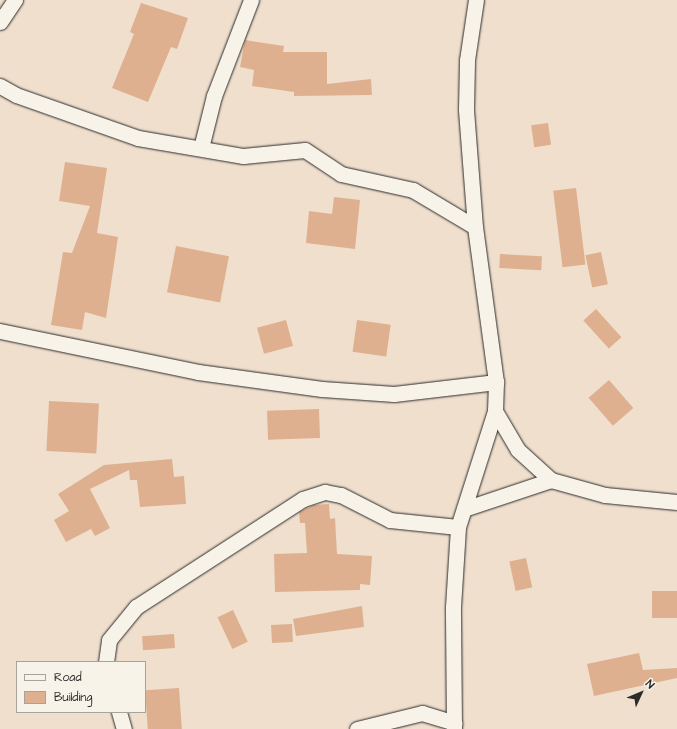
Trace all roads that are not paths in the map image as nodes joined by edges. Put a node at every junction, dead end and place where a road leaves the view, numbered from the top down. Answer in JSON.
{"nodes":[{"id":1,"x":15,"y":0,"type":"edge"},
{"id":2,"x":251,"y":0,"type":"edge"},
{"id":3,"x":476,"y":0,"type":"edge"},
{"id":4,"x":0,"y":22,"type":"edge"},
{"id":5,"x":0,"y":86,"type":"edge"},
{"id":6,"x":201,"y":148,"type":"junction"},
{"id":7,"x":475,"y":227,"type":"junction"},
{"id":8,"x":0,"y":331,"type":"edge"},
{"id":9,"x":496,"y":382,"type":"junction"},
{"id":10,"x":495,"y":410,"type":"junction"},
{"id":11,"x":552,"y":480,"type":"junction"},
{"id":12,"x":677,"y":502,"type":"edge"},
{"id":13,"x":464,"y":510,"type":"junction"},
{"id":14,"x":458,"y":527,"type":"junction"},
{"id":15,"x":106,"y":661,"type":"edge"},
{"id":16,"x":119,"y":713,"type":"edge"},
{"id":17,"x":454,"y":726,"type":"edge"},
{"id":18,"x":124,"y":729,"type":"edge"},
{"id":19,"x":356,"y":729,"type":"edge"}],
"edges":[{"from":1,"to":4,"type":"street"},
{"from":2,"to":6,"type":"street"},
{"from":3,"to":7,"type":"street"},
{"from":5,"to":6,"type":"street"},
{"from":6,"to":7,"type":"street"},
{"from":7,"to":9,"type":"street"},
{"from":8,"to":9,"type":"street"},
{"from":9,"to":10,"type":"street"},
{"from":10,"to":11,"type":"street"},
{"from":10,"to":13,"type":"street"},
{"from":11,"to":12,"type":"street"},
{"from":11,"to":13,"type":"street"},
{"from":13,"to":14,"type":"street"},
{"from":14,"to":15,"type":"street"},
{"from":14,"to":17,"type":"street"},
{"from":16,"to":18,"type":"street"},
{"from":17,"to":19,"type":"street"}]}
